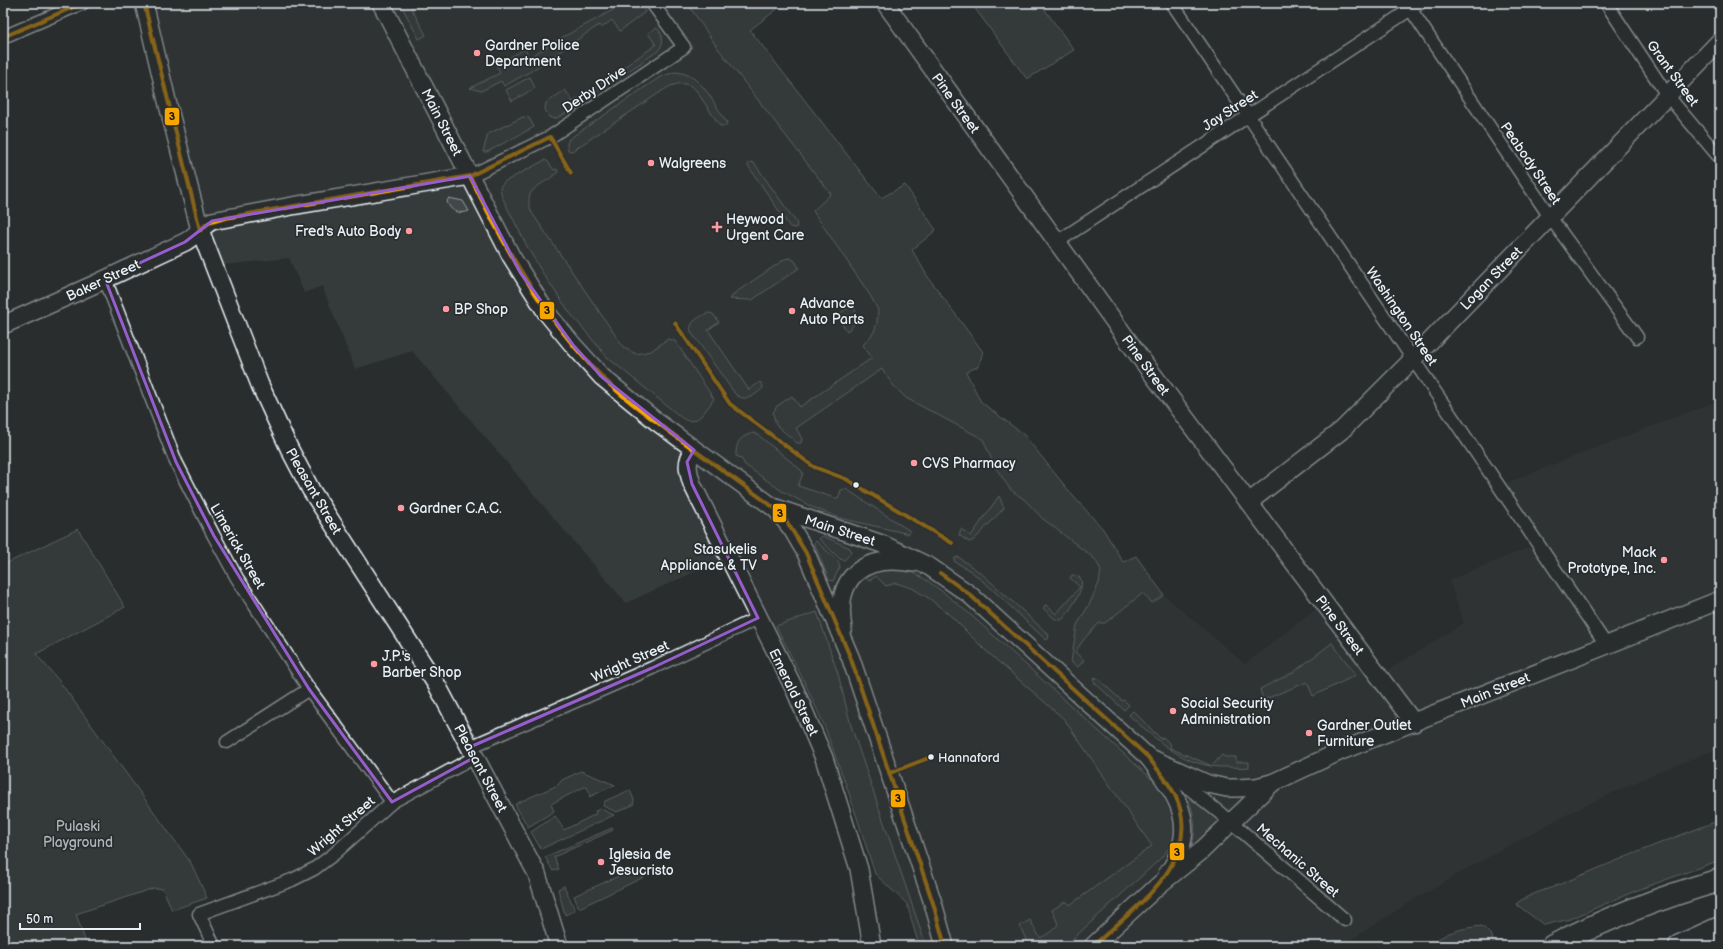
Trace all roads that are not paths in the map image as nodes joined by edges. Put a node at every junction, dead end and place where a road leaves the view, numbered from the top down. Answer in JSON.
{"nodes":[{"id":1,"x":83,"y":3,"type":"edge"},
{"id":2,"x":144,"y":3,"type":"edge"},
{"id":3,"x":381,"y":3,"type":"edge"},
{"id":4,"x":652,"y":3,"type":"edge"},
{"id":5,"x":885,"y":3,"type":"edge"},
{"id":6,"x":1172,"y":3,"type":"edge"},
{"id":7,"x":1606,"y":3,"type":"edge"},
{"id":8,"x":1412,"y":5,"type":"edge"},
{"id":9,"x":3,"y":37,"type":"edge"},
{"id":10,"x":1720,"y":41,"type":"edge"},
{"id":11,"x":1668,"y":95,"type":"junction"},
{"id":12,"x":1248,"y":116,"type":"junction"},
{"id":13,"x":1720,"y":158,"type":"edge"},
{"id":14,"x":470,"y":176,"type":"junction"},
{"id":15,"x":1550,"y":217,"type":"junction"},
{"id":16,"x":200,"y":230,"type":"junction"},
{"id":17,"x":1057,"y":242,"type":"junction"},
{"id":18,"x":105,"y":279,"type":"junction"},
{"id":19,"x":3,"y":325,"type":"edge"},
{"id":20,"x":1637,"y":337,"type":"dead end"},
{"id":21,"x":1413,"y":359,"type":"junction"},
{"id":22,"x":694,"y":450,"type":"junction"},
{"id":23,"x":1249,"y":502,"type":"junction"},
{"id":24,"x":773,"y":507,"type":"junction"},
{"id":25,"x":930,"y":567,"type":"junction"},
{"id":26,"x":1720,"y":600,"type":"edge"},
{"id":27,"x":758,"y":618,"type":"junction"},
{"id":28,"x":1607,"y":646,"type":"junction"},
{"id":29,"x":851,"y":659,"type":"junction"},
{"id":30,"x":309,"y":689,"type":"junction"},
{"id":31,"x":1414,"y":723,"type":"junction"},
{"id":32,"x":227,"y":742,"type":"dead end"},
{"id":33,"x":473,"y":752,"type":"junction"},
{"id":34,"x":1148,"y":757,"type":"junction"},
{"id":35,"x":1272,"y":782,"type":"junction"},
{"id":36,"x":392,"y":802,"type":"junction"},
{"id":37,"x":1231,"y":822,"type":"junction"},
{"id":38,"x":1720,"y":880,"type":"edge"},
{"id":39,"x":1160,"y":884,"type":"junction"},
{"id":40,"x":1344,"y":920,"type":"dead end"},
{"id":41,"x":1720,"y":928,"type":"edge"},
{"id":42,"x":945,"y":943,"type":"edge"},
{"id":43,"x":214,"y":946,"type":"edge"},
{"id":44,"x":559,"y":946,"type":"edge"},
{"id":45,"x":872,"y":946,"type":"edge"},
{"id":46,"x":1093,"y":946,"type":"edge"},
{"id":47,"x":1553,"y":946,"type":"edge"},
{"id":48,"x":1680,"y":946,"type":"edge"}],
"edges":[{"from":1,"to":9,"type":"street"},
{"from":2,"to":16,"type":"street","name":"Pleasant Street"},
{"from":3,"to":14,"type":"street","name":"Main Street"},
{"from":4,"to":14,"type":"street","name":"Derby Drive"},
{"from":5,"to":17,"type":"street","name":"Pine Street"},
{"from":6,"to":12,"type":"street","name":"Washington Street"},
{"from":7,"to":11,"type":"street","name":"Grant Street"},
{"from":8,"to":12,"type":"street","name":"Jay Street"},
{"from":8,"to":15,"type":"street","name":"Peabody Street"},
{"from":10,"to":11,"type":"street","name":"Logan Street"},
{"from":11,"to":13,"type":"street","name":"Grant Street"},
{"from":11,"to":15,"type":"street","name":"Logan Street"},
{"from":12,"to":17,"type":"street","name":"Jay Street"},
{"from":12,"to":21,"type":"street","name":"Washington Street"},
{"from":14,"to":16,"type":"street","name":"Baker Street"},
{"from":14,"to":22,"type":"street","name":"Main Street"},
{"from":15,"to":20,"type":"street","name":"Peabody Street"},
{"from":15,"to":21,"type":"street","name":"Logan Street"},
{"from":16,"to":18,"type":"street","name":"Baker Street"},
{"from":16,"to":33,"type":"street","name":"Pleasant Street"},
{"from":17,"to":23,"type":"street","name":"Pine Street"},
{"from":18,"to":19,"type":"street","name":"Baker Street"},
{"from":18,"to":30,"type":"street","name":"Limerick Street"},
{"from":21,"to":23,"type":"street","name":"Logan Street"},
{"from":21,"to":28,"type":"street","name":"Washington Street"},
{"from":22,"to":24,"type":"street","name":"Main Street"},
{"from":22,"to":27,"type":"street","name":"Emerald Street"},
{"from":23,"to":31,"type":"street","name":"Pine Street"},
{"from":24,"to":25,"type":"street","name":"Main Street"},
{"from":24,"to":29,"type":"street"},
{"from":25,"to":29,"type":"street","name":"Main Street"},
{"from":25,"to":34,"type":"street","name":"Main Street"},
{"from":26,"to":28,"type":"street","name":"Main Street"},
{"from":27,"to":33,"type":"street","name":"Wright Street"},
{"from":27,"to":45,"type":"street","name":"Emerald Street"},
{"from":28,"to":31,"type":"street","name":"Main Street"},
{"from":29,"to":42,"type":"street"},
{"from":30,"to":32,"type":"street"},
{"from":30,"to":36,"type":"street","name":"Limerick Street"},
{"from":31,"to":35,"type":"street","name":"Main Street"},
{"from":33,"to":36,"type":"street","name":"Wright Street"},
{"from":33,"to":44,"type":"street","name":"Pleasant Street"},
{"from":34,"to":35,"type":"street","name":"Main Street"},
{"from":34,"to":37,"type":"street","name":"Main Street"},
{"from":34,"to":39,"type":"street"},
{"from":35,"to":37,"type":"street","name":"Main Street"},
{"from":36,"to":43,"type":"street","name":"Wright Street"},
{"from":37,"to":39,"type":"street"},
{"from":37,"to":40,"type":"street","name":"Mechanic Street"},
{"from":38,"to":47,"type":"highway"},
{"from":39,"to":46,"type":"street"},
{"from":41,"to":48,"type":"highway"}]}
